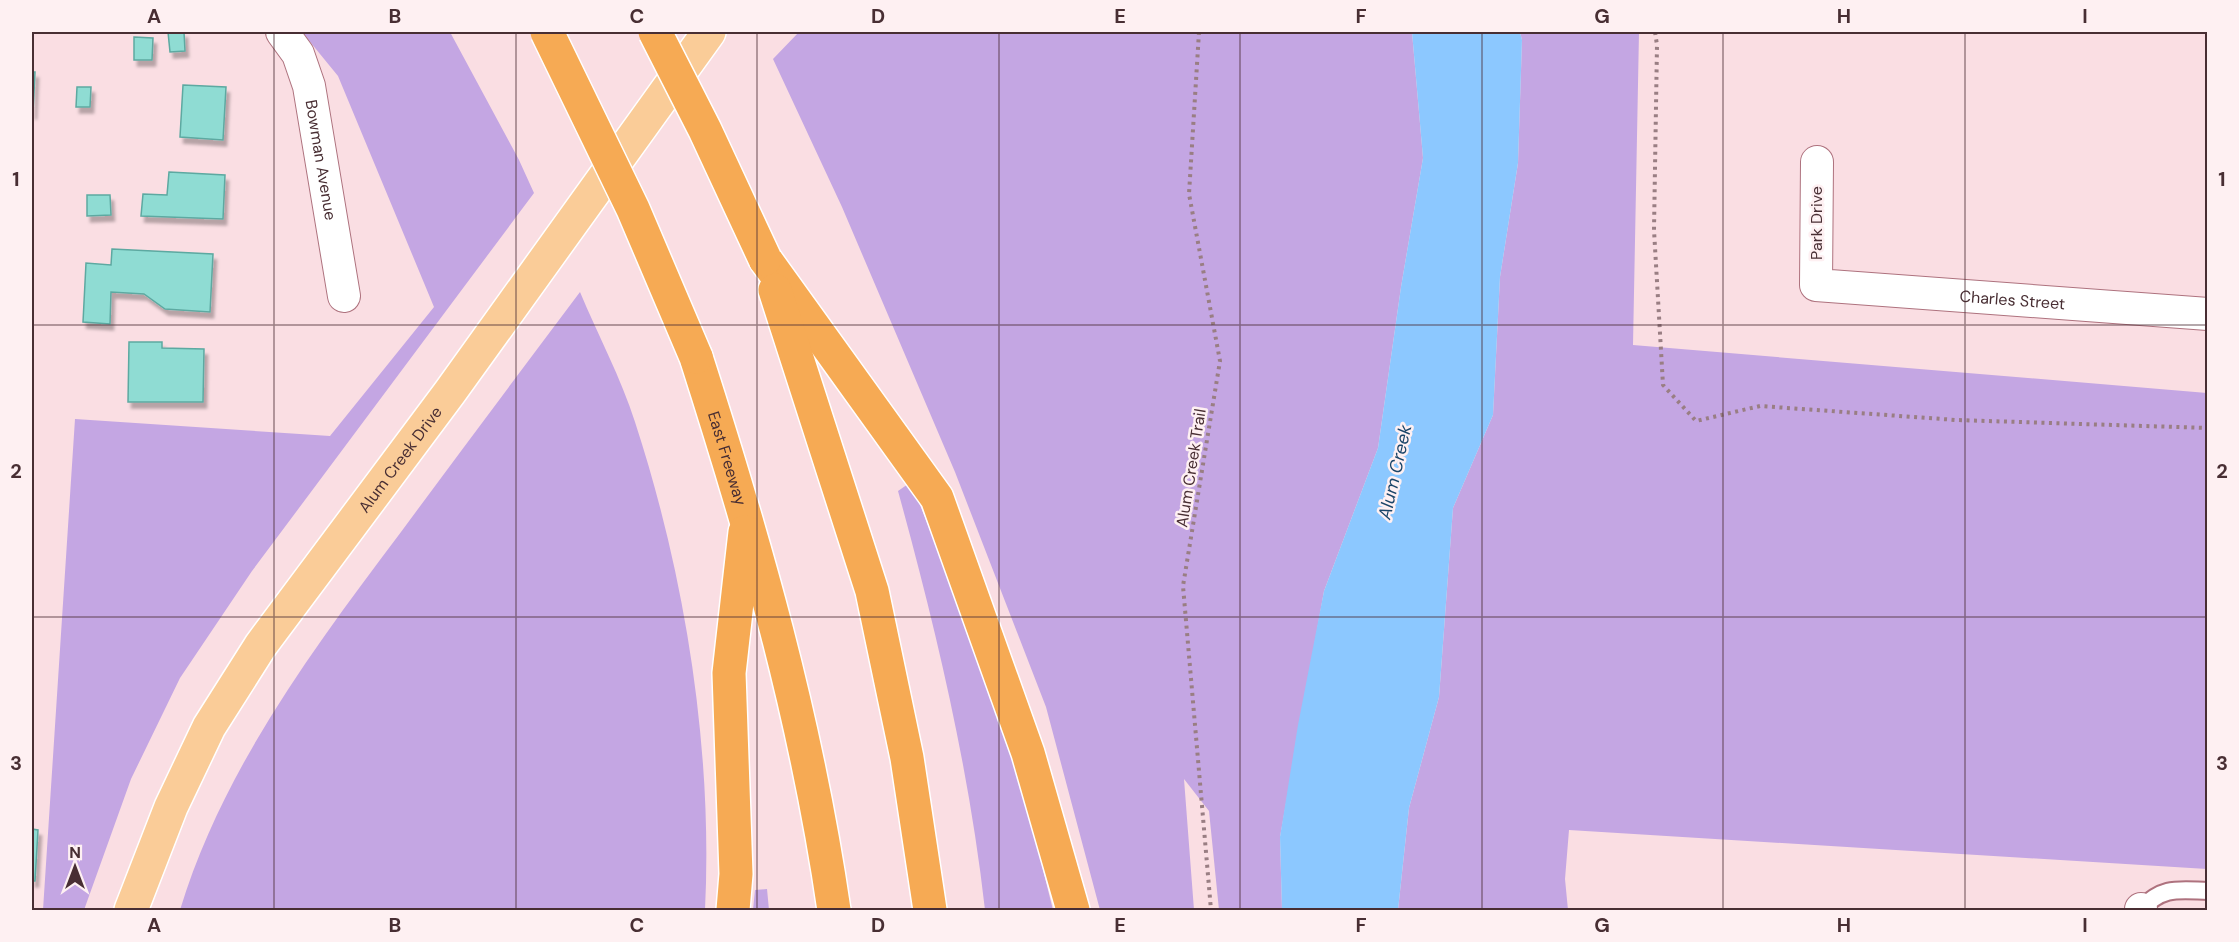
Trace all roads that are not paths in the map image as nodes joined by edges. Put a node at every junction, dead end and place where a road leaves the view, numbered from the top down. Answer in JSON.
{"nodes":[{"id":1,"x":282,"y":32,"type":"edge"},
{"id":2,"x":547,"y":32,"type":"edge"},
{"id":3,"x":655,"y":32,"type":"edge"},
{"id":4,"x":709,"y":32,"type":"edge"},
{"id":5,"x":1817,"y":162,"type":"dead end"},
{"id":6,"x":765,"y":259,"type":"junction"},
{"id":7,"x":1816,"y":285,"type":"joint"},
{"id":8,"x":344,"y":296,"type":"dead end"},
{"id":9,"x":2208,"y":314,"type":"edge"},
{"id":10,"x":747,"y":516,"type":"junction"},
{"id":11,"x":2208,"y":891,"type":"edge"},
{"id":12,"x":131,"y":910,"type":"edge"},
{"id":13,"x":733,"y":910,"type":"edge"},
{"id":14,"x":834,"y":910,"type":"edge"},
{"id":15,"x":930,"y":910,"type":"edge"},
{"id":16,"x":1073,"y":910,"type":"edge"},
{"id":17,"x":2141,"y":910,"type":"edge"}],
"edges":[{"from":1,"to":8,"type":"street","name":"Bowman Avenue"},
{"from":2,"to":10,"type":"highway","name":"East Freeway","bridge":true},
{"from":3,"to":6,"type":"highway","bridge":true},
{"from":4,"to":12,"type":"main road","name":"Alum Creek Drive"},
{"from":5,"to":7,"type":"street","name":"Park Drive"},
{"from":6,"to":15,"type":"highway"},
{"from":6,"to":16,"type":"highway"},
{"from":7,"to":9,"type":"street","name":"Charles Street"},
{"from":10,"to":13,"type":"highway"},
{"from":10,"to":14,"type":"highway","name":"East Freeway"},
{"from":11,"to":17,"type":"lane"}]}
